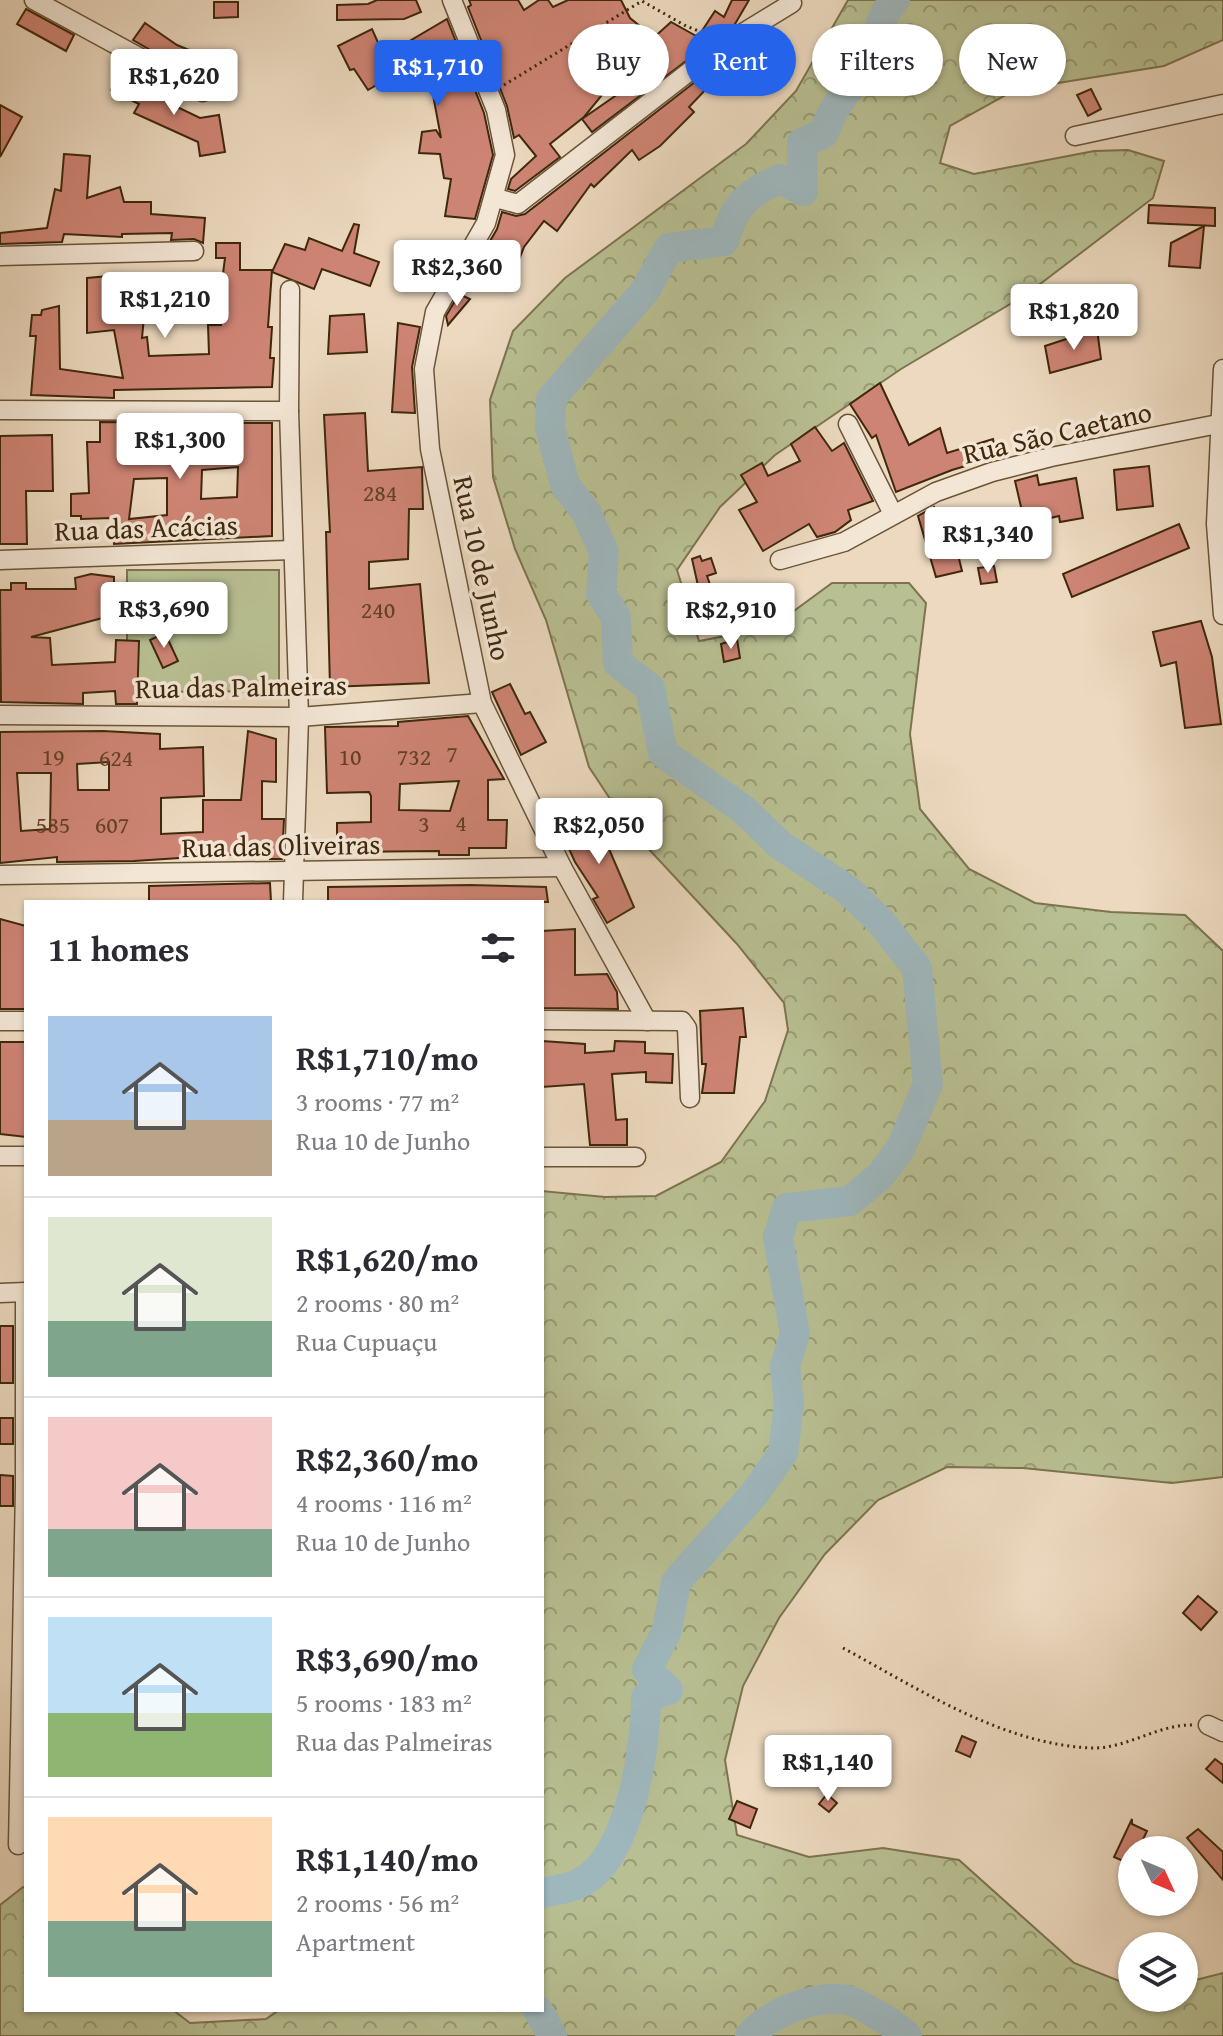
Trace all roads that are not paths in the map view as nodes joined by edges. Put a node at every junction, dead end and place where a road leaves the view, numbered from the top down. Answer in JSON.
{"nodes":[{"id":1,"x":34,"y":0,"type":"edge"},
{"id":2,"x":452,"y":0,"type":"edge"},
{"id":3,"x":792,"y":3,"type":"dead end"},
{"id":4,"x":203,"y":92,"type":"dead end"},
{"id":5,"x":1223,"y":104,"type":"edge"},
{"id":6,"x":1075,"y":136,"type":"dead end"},
{"id":7,"x":496,"y":198,"type":"junction"},
{"id":8,"x":194,"y":251,"type":"dead end"},
{"id":9,"x":0,"y":256,"type":"edge"},
{"id":10,"x":290,"y":290,"type":"dead end"},
{"id":11,"x":1223,"y":369,"type":"edge"},
{"id":12,"x":0,"y":410,"type":"edge"},
{"id":13,"x":289,"y":411,"type":"junction"},
{"id":14,"x":848,"y":424,"type":"dead end"},
{"id":15,"x":1218,"y":424,"type":"junction"},
{"id":16,"x":893,"y":514,"type":"junction"},
{"id":17,"x":293,"y":550,"type":"junction"},
{"id":18,"x":0,"y":560,"type":"edge"},
{"id":19,"x":780,"y":560,"type":"dead end"},
{"id":20,"x":1223,"y":615,"type":"edge"},
{"id":21,"x":482,"y":703,"type":"junction"},
{"id":22,"x":0,"y":715,"type":"edge"},
{"id":23,"x":299,"y":717,"type":"junction"},
{"id":24,"x":562,"y":867,"type":"junction"},
{"id":25,"x":293,"y":874,"type":"junction"},
{"id":26,"x":0,"y":875,"type":"edge"},
{"id":27,"x":293,"y":900,"type":"edge"},
{"id":28,"x":544,"y":1020,"type":"edge"},
{"id":29,"x":0,"y":1021,"type":"edge"},
{"id":30,"x":24,"y":1021,"type":"edge"},
{"id":31,"x":647,"y":1021,"type":"junction"},
{"id":32,"x":690,"y":1098,"type":"dead end"},
{"id":33,"x":0,"y":1156,"type":"edge"},
{"id":34,"x":24,"y":1156,"type":"edge"},
{"id":35,"x":544,"y":1157,"type":"edge"},
{"id":36,"x":636,"y":1157,"type":"dead end"},
{"id":37,"x":24,"y":1292,"type":"edge"},
{"id":38,"x":0,"y":1293,"type":"edge"},
{"id":39,"x":24,"y":1523,"type":"edge"},
{"id":40,"x":15,"y":1845,"type":"edge"}],
"edges":[{"from":1,"to":4,"type":"street"},
{"from":2,"to":7,"type":"street","name":"Rua 10 de Junho"},
{"from":3,"to":7,"type":"street"},
{"from":5,"to":6,"type":"street"},
{"from":7,"to":21,"type":"street","name":"Rua 10 de Junho"},
{"from":8,"to":9,"type":"street"},
{"from":10,"to":13,"type":"street"},
{"from":11,"to":15,"type":"street"},
{"from":12,"to":13,"type":"street"},
{"from":13,"to":17,"type":"street"},
{"from":14,"to":16,"type":"street"},
{"from":15,"to":16,"type":"street","name":"Rua São Caetano"},
{"from":15,"to":20,"type":"street"},
{"from":16,"to":19,"type":"street","name":"Rua São Caetano"},
{"from":17,"to":18,"type":"street","name":"Rua das Acácias"},
{"from":17,"to":23,"type":"street"},
{"from":21,"to":23,"type":"street","name":"Rua das Palmeiras"},
{"from":21,"to":24,"type":"street","name":"Rua 10 de Junho"},
{"from":22,"to":23,"type":"street","name":"Rua das Palmeiras"},
{"from":23,"to":25,"type":"street"},
{"from":24,"to":25,"type":"street","name":"Rua das Oliveiras"},
{"from":24,"to":31,"type":"street","name":"Rua 10 de Junho"},
{"from":25,"to":26,"type":"street","name":"Rua das Oliveiras"},
{"from":25,"to":27,"type":"street"},
{"from":28,"to":31,"type":"street"},
{"from":29,"to":30,"type":"street"},
{"from":31,"to":32,"type":"street"},
{"from":33,"to":34,"type":"street"},
{"from":35,"to":36,"type":"street"},
{"from":37,"to":38,"type":"street"},
{"from":39,"to":40,"type":"street"}]}
